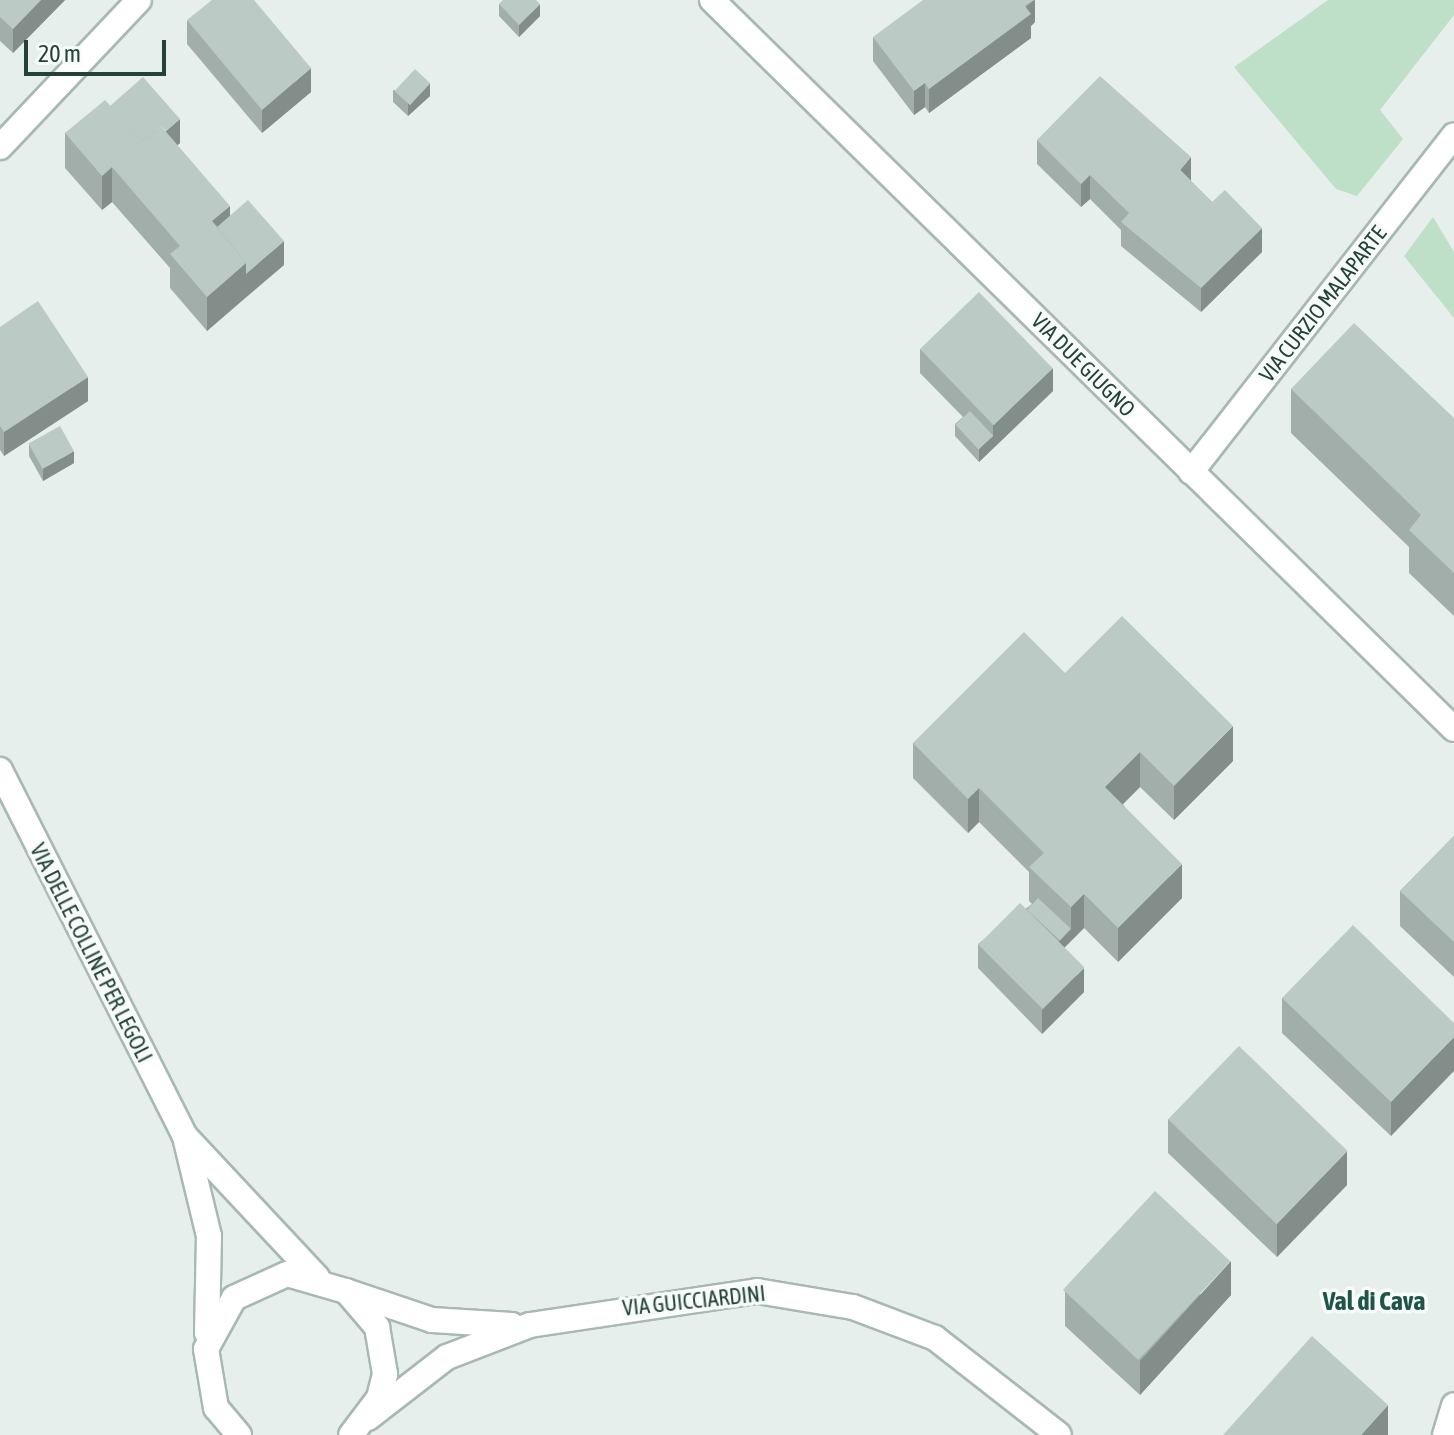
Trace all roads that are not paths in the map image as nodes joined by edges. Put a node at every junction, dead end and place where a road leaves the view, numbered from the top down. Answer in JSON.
{"nodes":[{"id":1,"x":139,"y":0,"type":"edge"},
{"id":2,"x":712,"y":0,"type":"edge"},
{"id":3,"x":1454,"y":135,"type":"edge"},
{"id":4,"x":0,"y":147,"type":"edge"},
{"id":5,"x":1191,"y":472,"type":"junction"},
{"id":6,"x":1454,"y":729,"type":"edge"},
{"id":7,"x":0,"y":770,"type":"edge"},
{"id":8,"x":184,"y":1135,"type":"junction"},
{"id":9,"x":317,"y":1277,"type":"junction"},
{"id":10,"x":346,"y":1291,"type":"junction"},
{"id":11,"x":530,"y":1325,"type":"junction"},
{"id":12,"x":206,"y":1349,"type":"junction"},
{"id":13,"x":1454,"y":1405,"type":"edge"},
{"id":14,"x":360,"y":1430,"type":"edge"},
{"id":15,"x":237,"y":1434,"type":"edge"},
{"id":16,"x":1059,"y":1435,"type":"edge"},
{"id":17,"x":1445,"y":1435,"type":"edge"}],
"edges":[{"from":1,"to":4,"type":"street"},
{"from":2,"to":5,"type":"street","name":"VIA DUE GIUGNO"},
{"from":3,"to":5,"type":"street","name":"VIA CURZIO MALAPARTE"},
{"from":5,"to":6,"type":"street","name":"VIA DUE GIUGNO"},
{"from":7,"to":8,"type":"street","name":"VIA DELLE COLLINE PER LEGOLI"},
{"from":8,"to":9,"type":"street","name":"VIA DELLE COLLINE PER LEGOLI"},
{"from":8,"to":12,"type":"street","name":"VIA DELLE COLLINE PER LEGOLI"},
{"from":9,"to":10,"type":"street","name":"VIA GUICCIARDINI"},
{"from":9,"to":12,"type":"street"},
{"from":10,"to":11,"type":"street","name":"VIA GUICCIARDINI"},
{"from":10,"to":14,"type":"street"},
{"from":11,"to":14,"type":"street","name":"VIA GUICCIARDINI"},
{"from":11,"to":16,"type":"street","name":"VIA GUICCIARDINI"},
{"from":12,"to":15,"type":"street","name":"VIA DELLE COLLINE PER LEGOLI"},
{"from":13,"to":17,"type":"street"}]}
